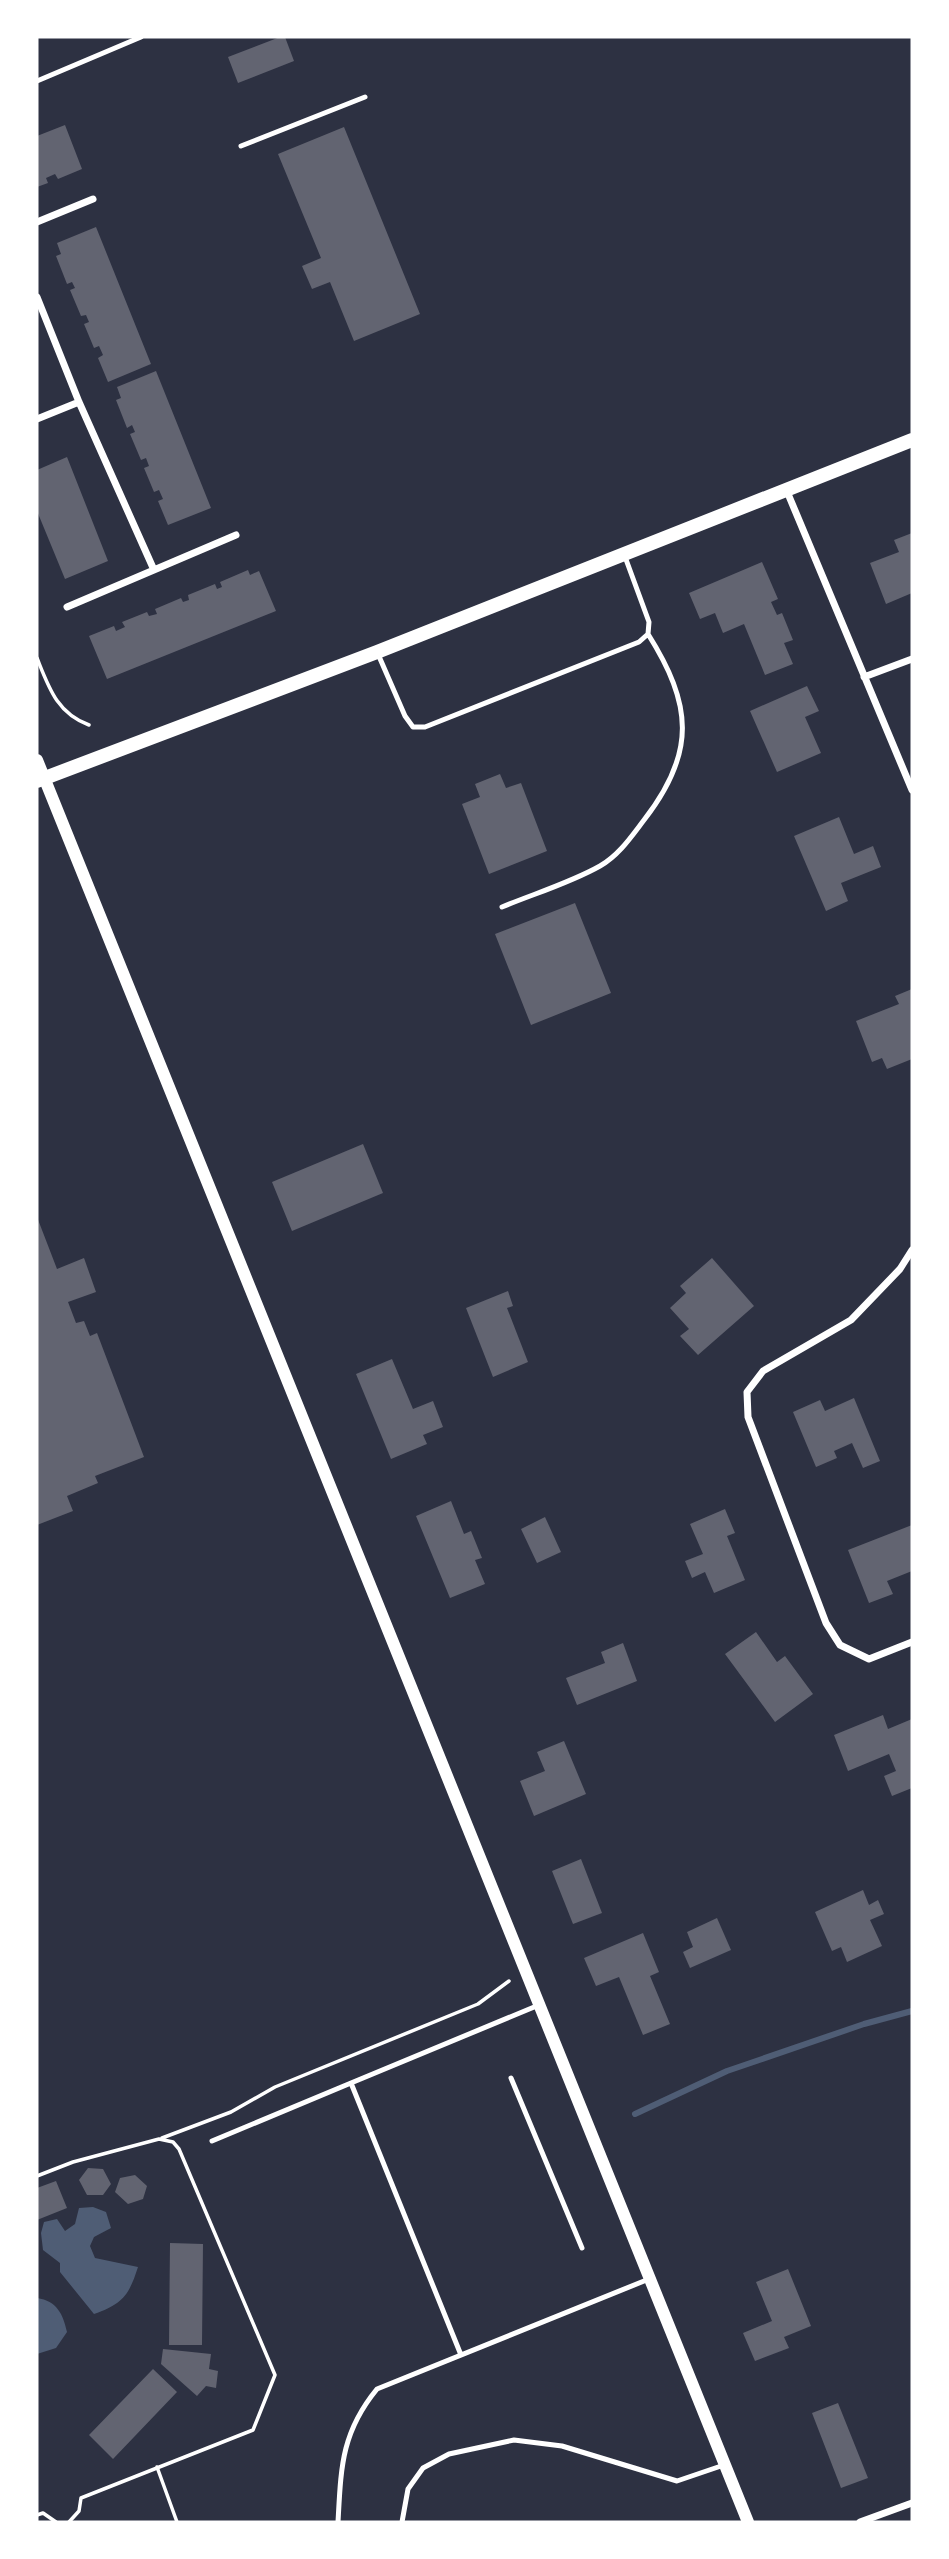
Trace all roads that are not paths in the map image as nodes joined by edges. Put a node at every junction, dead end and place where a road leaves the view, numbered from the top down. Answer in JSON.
{"nodes":[{"id":1,"x":141,"y":37,"type":"edge"},
{"id":2,"x":37,"y":81,"type":"edge"},
{"id":3,"x":365,"y":97,"type":"dead end"},
{"id":4,"x":242,"y":146,"type":"dead end"},
{"id":5,"x":93,"y":199,"type":"dead end"},
{"id":6,"x":37,"y":222,"type":"edge"},
{"id":7,"x":37,"y":297,"type":"edge"},
{"id":8,"x":79,"y":402,"type":"junction"},
{"id":9,"x":37,"y":419,"type":"edge"},
{"id":10,"x":912,"y":440,"type":"edge"},
{"id":11,"x":786,"y":489,"type":"junction"},
{"id":12,"x":236,"y":535,"type":"dead end"},
{"id":13,"x":624,"y":554,"type":"junction"},
{"id":14,"x":154,"y":570,"type":"junction"},
{"id":15,"x":67,"y":607,"type":"dead end"},
{"id":16,"x":648,"y":634,"type":"junction"},
{"id":17,"x":377,"y":652,"type":"junction"},
{"id":18,"x":912,"y":659,"type":"edge"},
{"id":19,"x":864,"y":677,"type":"junction"},
{"id":20,"x":37,"y":760,"type":"edge"},
{"id":21,"x":41,"y":780,"type":"edge"},
{"id":22,"x":912,"y":790,"type":"edge"},
{"id":23,"x":502,"y":907,"type":"dead end"},
{"id":24,"x":912,"y":1250,"type":"edge"},
{"id":25,"x":912,"y":1642,"type":"edge"},
{"id":26,"x":539,"y":2005,"type":"junction"},
{"id":27,"x":511,"y":2078,"type":"dead end"},
{"id":28,"x":351,"y":2083,"type":"junction"},
{"id":29,"x":212,"y":2141,"type":"dead end"},
{"id":30,"x":582,"y":2248,"type":"dead end"},
{"id":31,"x":649,"y":2279,"type":"junction"},
{"id":32,"x":461,"y":2355,"type":"junction"},
{"id":33,"x":724,"y":2465,"type":"junction"},
{"id":34,"x":912,"y":2503,"type":"edge"},
{"id":35,"x":338,"y":2522,"type":"edge"},
{"id":36,"x":402,"y":2522,"type":"edge"},
{"id":37,"x":748,"y":2522,"type":"edge"},
{"id":38,"x":860,"y":2522,"type":"edge"}],
"edges":[{"from":1,"to":2,"type":"lane"},
{"from":3,"to":4,"type":"lane"},
{"from":5,"to":6,"type":"street"},
{"from":7,"to":8,"type":"street"},
{"from":8,"to":9,"type":"street"},
{"from":8,"to":14,"type":"street"},
{"from":10,"to":11,"type":"main road"},
{"from":11,"to":13,"type":"main road"},
{"from":11,"to":19,"type":"street"},
{"from":12,"to":14,"type":"street"},
{"from":13,"to":16,"type":"lane"},
{"from":13,"to":17,"type":"main road"},
{"from":14,"to":15,"type":"street"},
{"from":16,"to":17,"type":"lane"},
{"from":16,"to":23,"type":"lane"},
{"from":17,"to":21,"type":"main road"},
{"from":18,"to":19,"type":"street"},
{"from":19,"to":22,"type":"street"},
{"from":20,"to":21,"type":"street"},
{"from":21,"to":26,"type":"street"},
{"from":24,"to":25,"type":"street"},
{"from":26,"to":28,"type":"lane"},
{"from":26,"to":31,"type":"street"},
{"from":27,"to":30,"type":"lane"},
{"from":28,"to":29,"type":"lane"},
{"from":28,"to":32,"type":"lane"},
{"from":31,"to":32,"type":"lane"},
{"from":31,"to":33,"type":"street"},
{"from":32,"to":35,"type":"lane"},
{"from":33,"to":36,"type":"lane"},
{"from":33,"to":37,"type":"street"},
{"from":34,"to":38,"type":"street"}]}
